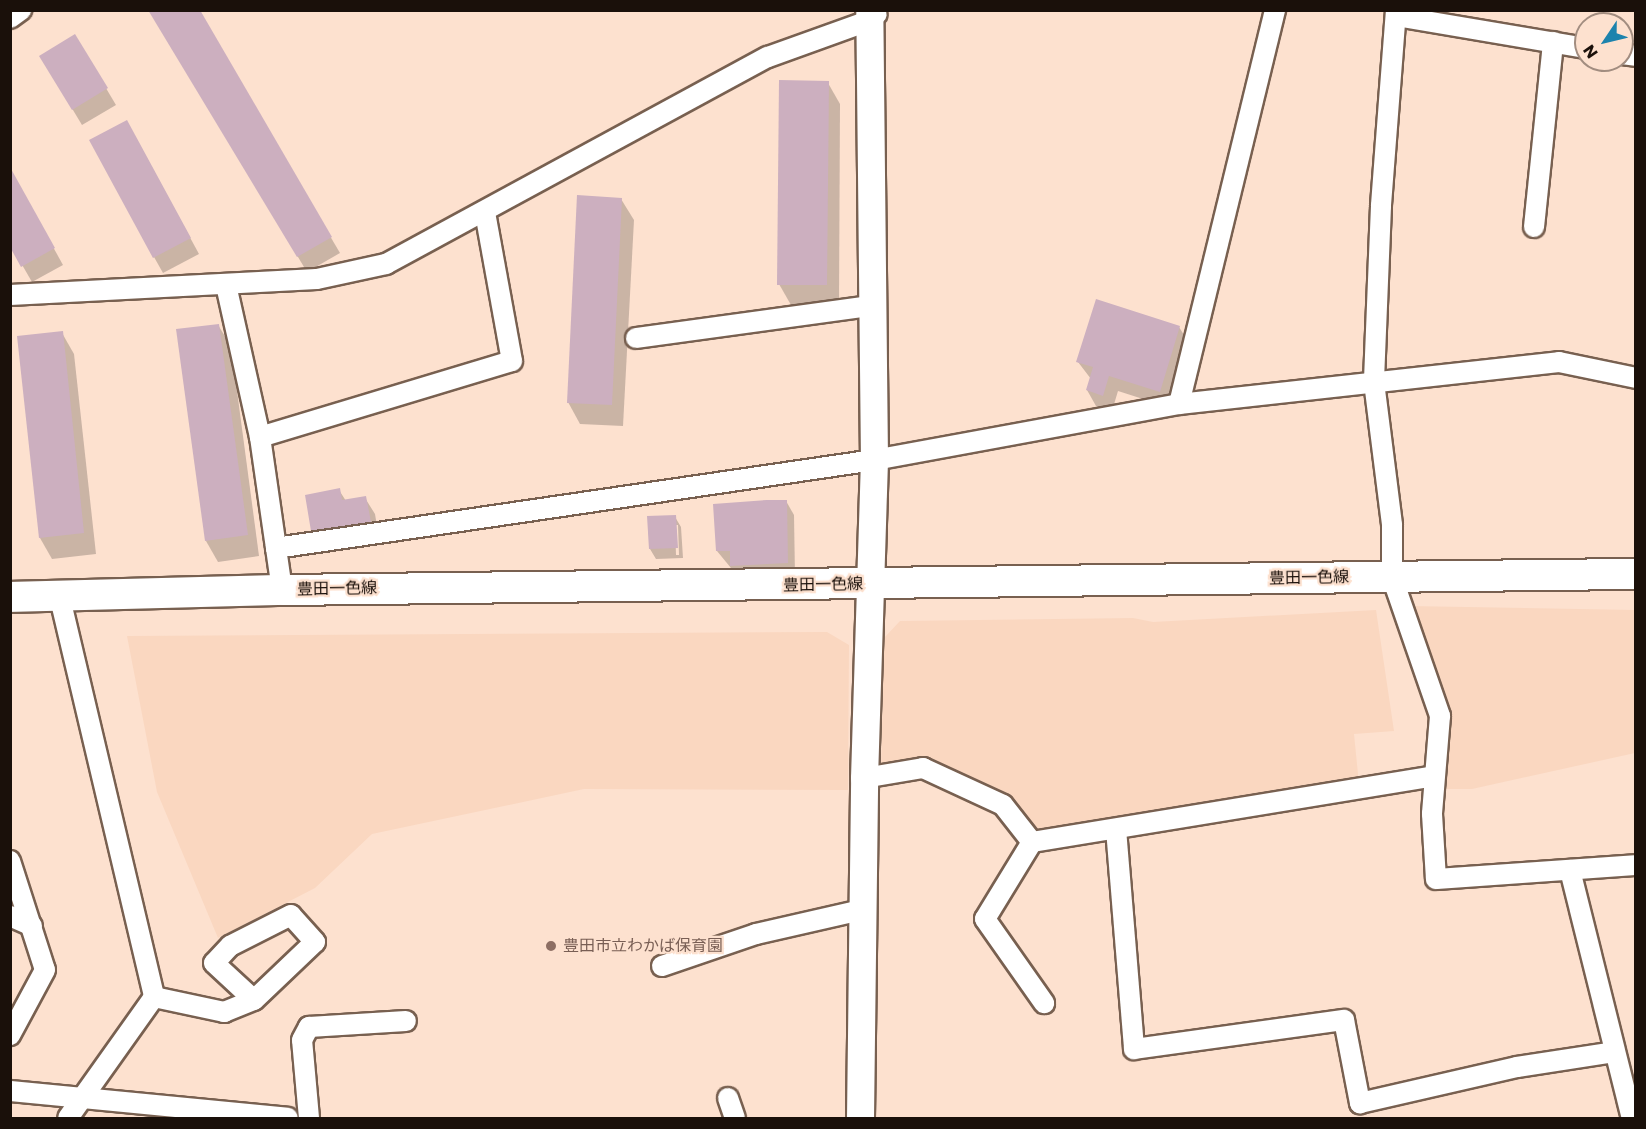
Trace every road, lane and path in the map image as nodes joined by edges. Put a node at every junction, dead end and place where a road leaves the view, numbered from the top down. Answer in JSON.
{"nodes":[{"id":1,"x":21,"y":10,"type":"edge"},
{"id":2,"x":1275,"y":10,"type":"edge"},
{"id":3,"x":1396,"y":13,"type":"edge"},
{"id":4,"x":873,"y":14,"type":"edge"},
{"id":5,"x":10,"y":18,"type":"edge"},
{"id":6,"x":1553,"y":42,"type":"junction"},
{"id":7,"x":1574,"y":46,"type":"edge"},
{"id":8,"x":485,"y":213,"type":"junction"},
{"id":9,"x":1534,"y":227,"type":"dead end"},
{"id":10,"x":226,"y":285,"type":"junction"},
{"id":11,"x":10,"y":295,"type":"edge"},
{"id":12,"x":870,"y":306,"type":"junction"},
{"id":13,"x":636,"y":338,"type":"dead end"},
{"id":14,"x":1635,"y":378,"type":"edge"},
{"id":15,"x":1374,"y":382,"type":"junction"},
{"id":16,"x":1179,"y":404,"type":"junction"},
{"id":17,"x":260,"y":437,"type":"junction"},
{"id":18,"x":874,"y":460,"type":"junction"},
{"id":19,"x":276,"y":548,"type":"junction"},
{"id":20,"x":1635,"y":574,"type":"edge"},
{"id":21,"x":1392,"y":577,"type":"junction"},
{"id":22,"x":872,"y":584,"type":"junction"},
{"id":23,"x":282,"y":590,"type":"junction"},
{"id":24,"x":59,"y":594,"type":"junction"},
{"id":25,"x":10,"y":597,"type":"edge"},
{"id":26,"x":1434,"y":776,"type":"junction"},
{"id":27,"x":864,"y":778,"type":"junction"},
{"id":28,"x":1116,"y":829,"type":"junction"},
{"id":29,"x":1032,"y":842,"type":"junction"},
{"id":30,"x":10,"y":861,"type":"edge"},
{"id":31,"x":1635,"y":865,"type":"edge"},
{"id":32,"x":1570,"y":870,"type":"junction"},
{"id":33,"x":862,"y":910,"type":"junction"},
{"id":34,"x":10,"y":916,"type":"edge"},
{"id":35,"x":32,"y":927,"type":"junction"},
{"id":36,"x":662,"y":966,"type":"dead end"},
{"id":37,"x":154,"y":997,"type":"junction"},
{"id":38,"x":254,"y":1000,"type":"junction"},
{"id":39,"x":1044,"y":1003,"type":"dead end"},
{"id":40,"x":406,"y":1021,"type":"dead end"},
{"id":41,"x":10,"y":1035,"type":"edge"},
{"id":42,"x":1614,"y":1052,"type":"junction"},
{"id":43,"x":10,"y":1092,"type":"edge"},
{"id":44,"x":86,"y":1096,"type":"junction"},
{"id":45,"x":728,"y":1098,"type":"dead end"},
{"id":46,"x":68,"y":1119,"type":"edge"},
{"id":47,"x":288,"y":1119,"type":"edge"},
{"id":48,"x":309,"y":1119,"type":"edge"},
{"id":49,"x":735,"y":1119,"type":"edge"},
{"id":50,"x":860,"y":1119,"type":"edge"},
{"id":51,"x":1632,"y":1119,"type":"edge"}],
"edges":[{"from":1,"to":5,"type":"street"},
{"from":2,"to":16,"type":"street"},
{"from":3,"to":6,"type":"street"},
{"from":3,"to":15,"type":"street"},
{"from":4,"to":8,"type":"street"},
{"from":4,"to":12,"type":"street"},
{"from":6,"to":7,"type":"street"},
{"from":6,"to":9,"type":"street"},
{"from":8,"to":10,"type":"street"},
{"from":8,"to":17,"type":"street"},
{"from":10,"to":11,"type":"street"},
{"from":10,"to":17,"type":"street"},
{"from":12,"to":13,"type":"street"},
{"from":12,"to":18,"type":"street"},
{"from":14,"to":15,"type":"street"},
{"from":15,"to":16,"type":"street"},
{"from":15,"to":21,"type":"street"},
{"from":16,"to":18,"type":"street"},
{"from":17,"to":19,"type":"street"},
{"from":18,"to":19,"type":"street"},
{"from":18,"to":22,"type":"street"},
{"from":19,"to":23,"type":"street"},
{"from":20,"to":21,"type":"main road","name":"豊田一色線"},
{"from":21,"to":22,"type":"main road","name":"豊田一色線"},
{"from":21,"to":26,"type":"street"},
{"from":22,"to":23,"type":"main road","name":"豊田一色線"},
{"from":22,"to":27,"type":"street"},
{"from":23,"to":24,"type":"main road","name":"豊田一色線"},
{"from":24,"to":25,"type":"main road","name":"豊田一色線"},
{"from":24,"to":37,"type":"street"},
{"from":26,"to":28,"type":"street"},
{"from":26,"to":32,"type":"street"},
{"from":27,"to":29,"type":"street"},
{"from":27,"to":33,"type":"street"},
{"from":28,"to":29,"type":"street"},
{"from":28,"to":42,"type":"street"},
{"from":29,"to":39,"type":"street"},
{"from":30,"to":35,"type":"street"},
{"from":31,"to":32,"type":"street"},
{"from":32,"to":42,"type":"street"},
{"from":33,"to":36,"type":"street"},
{"from":33,"to":50,"type":"street"},
{"from":34,"to":35,"type":"street"},
{"from":35,"to":41,"type":"street"},
{"from":37,"to":38,"type":"street"},
{"from":37,"to":44,"type":"street"},
{"from":38,"to":38,"type":"street"},
{"from":40,"to":48,"type":"street"},
{"from":42,"to":51,"type":"street"},
{"from":43,"to":44,"type":"street"},
{"from":44,"to":46,"type":"street"},
{"from":44,"to":47,"type":"street"},
{"from":45,"to":49,"type":"street"}]}
